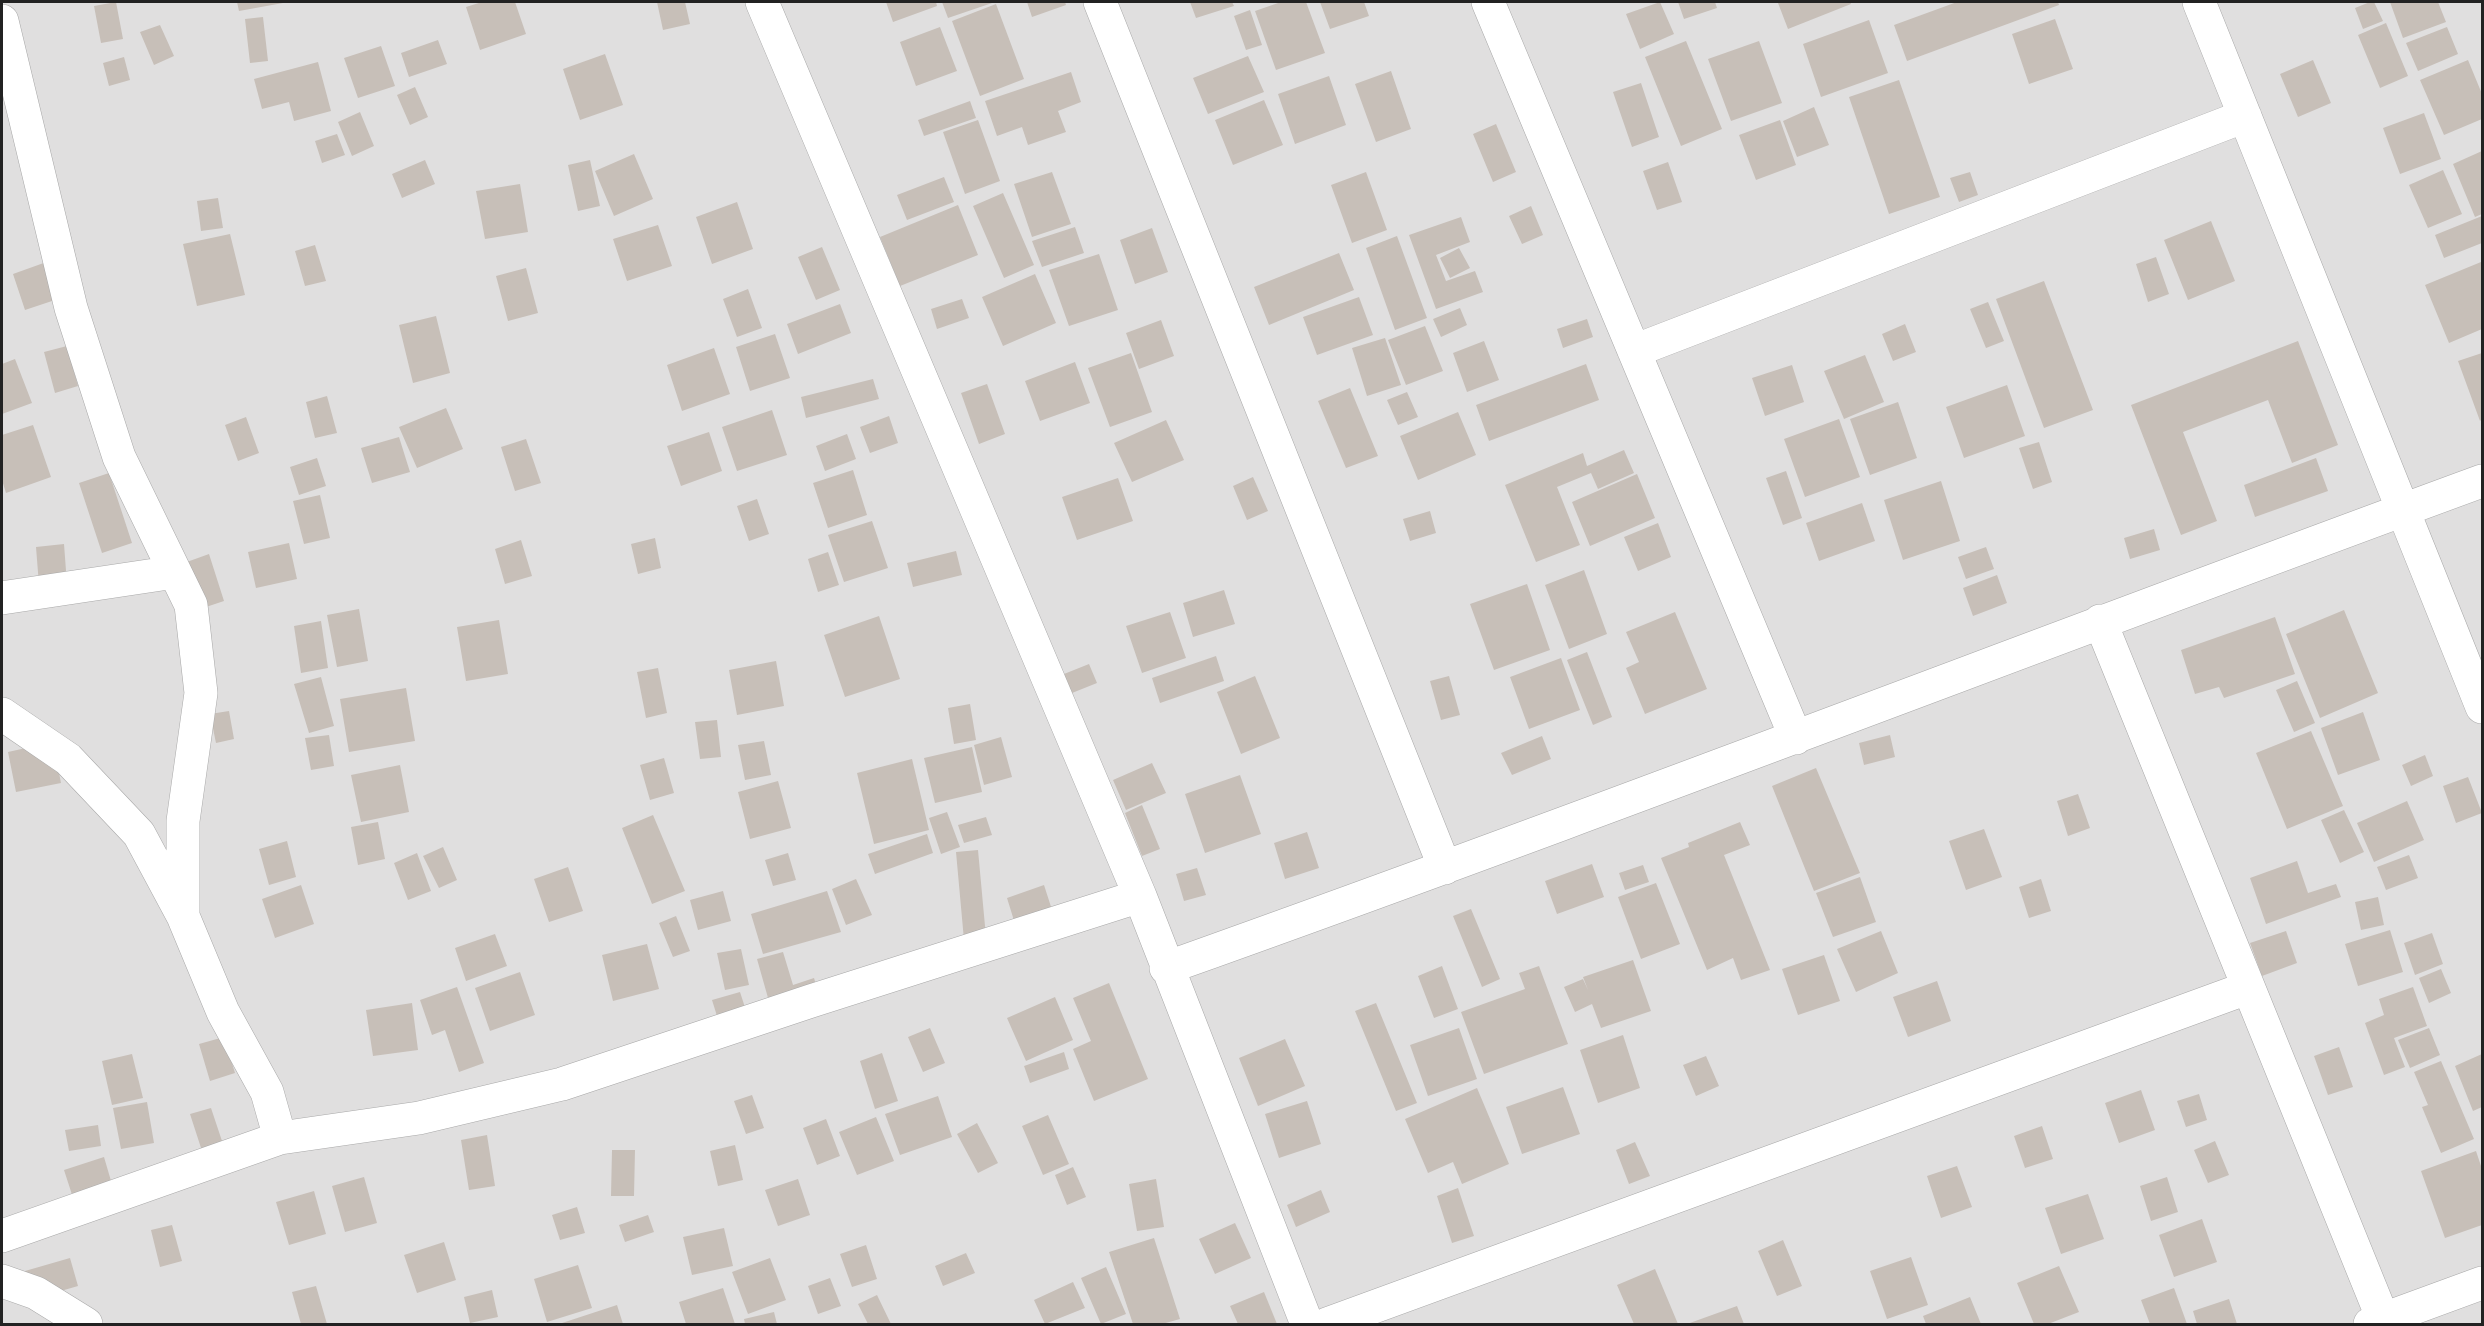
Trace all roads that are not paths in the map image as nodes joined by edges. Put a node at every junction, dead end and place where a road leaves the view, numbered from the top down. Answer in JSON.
{"nodes":[{"id":1,"x":762,"y":2,"type":"edge"},
{"id":2,"x":1100,"y":2,"type":"edge"},
{"id":3,"x":1490,"y":2,"type":"edge"},
{"id":4,"x":2199,"y":2,"type":"edge"},
{"id":5,"x":2,"y":21,"type":"edge"},
{"id":6,"x":2245,"y":116,"type":"junction"},
{"id":7,"x":1634,"y":351,"type":"junction"},
{"id":8,"x":2482,"y":481,"type":"edge"},
{"id":9,"x":2404,"y":510,"type":"junction"},
{"id":10,"x":175,"y":572,"type":"junction"},
{"id":11,"x":2,"y":598,"type":"edge"},
{"id":12,"x":2100,"y":621,"type":"junction"},
{"id":13,"x":2482,"y":707,"type":"edge"},
{"id":14,"x":2,"y":714,"type":"edge"},
{"id":15,"x":1796,"y":738,"type":"junction"},
{"id":16,"x":1445,"y":868,"type":"junction"},
{"id":17,"x":1140,"y":896,"type":"junction"},
{"id":18,"x":183,"y":916,"type":"junction"},
{"id":19,"x":1166,"y":968,"type":"junction"},
{"id":20,"x":2247,"y":988,"type":"junction"},
{"id":21,"x":280,"y":1138,"type":"junction"},
{"id":22,"x":2,"y":1236,"type":"edge"},
{"id":23,"x":2,"y":1281,"type":"edge"},
{"id":24,"x":2482,"y":1283,"type":"edge"},
{"id":25,"x":2379,"y":1323,"type":"edge"},
{"id":26,"x":86,"y":1324,"type":"edge"},
{"id":27,"x":1307,"y":1324,"type":"edge"},
{"id":28,"x":1327,"y":1324,"type":"edge"}],
"edges":[{"from":1,"to":17,"type":"street"},
{"from":2,"to":16,"type":"street"},
{"from":3,"to":7,"type":"street"},
{"from":4,"to":6,"type":"street"},
{"from":5,"to":10,"type":"street"},
{"from":6,"to":7,"type":"street"},
{"from":6,"to":9,"type":"street"},
{"from":7,"to":15,"type":"street"},
{"from":8,"to":9,"type":"street"},
{"from":9,"to":12,"type":"street"},
{"from":9,"to":13,"type":"street"},
{"from":10,"to":11,"type":"street"},
{"from":10,"to":18,"type":"street"},
{"from":12,"to":15,"type":"street"},
{"from":12,"to":20,"type":"street"},
{"from":14,"to":18,"type":"street"},
{"from":15,"to":16,"type":"street"},
{"from":16,"to":19,"type":"street"},
{"from":17,"to":19,"type":"street"},
{"from":17,"to":21,"type":"street"},
{"from":18,"to":21,"type":"street"},
{"from":19,"to":27,"type":"street"},
{"from":20,"to":25,"type":"street"},
{"from":20,"to":28,"type":"street"},
{"from":21,"to":22,"type":"street"},
{"from":23,"to":26,"type":"street"},
{"from":24,"to":25,"type":"street"}]}
